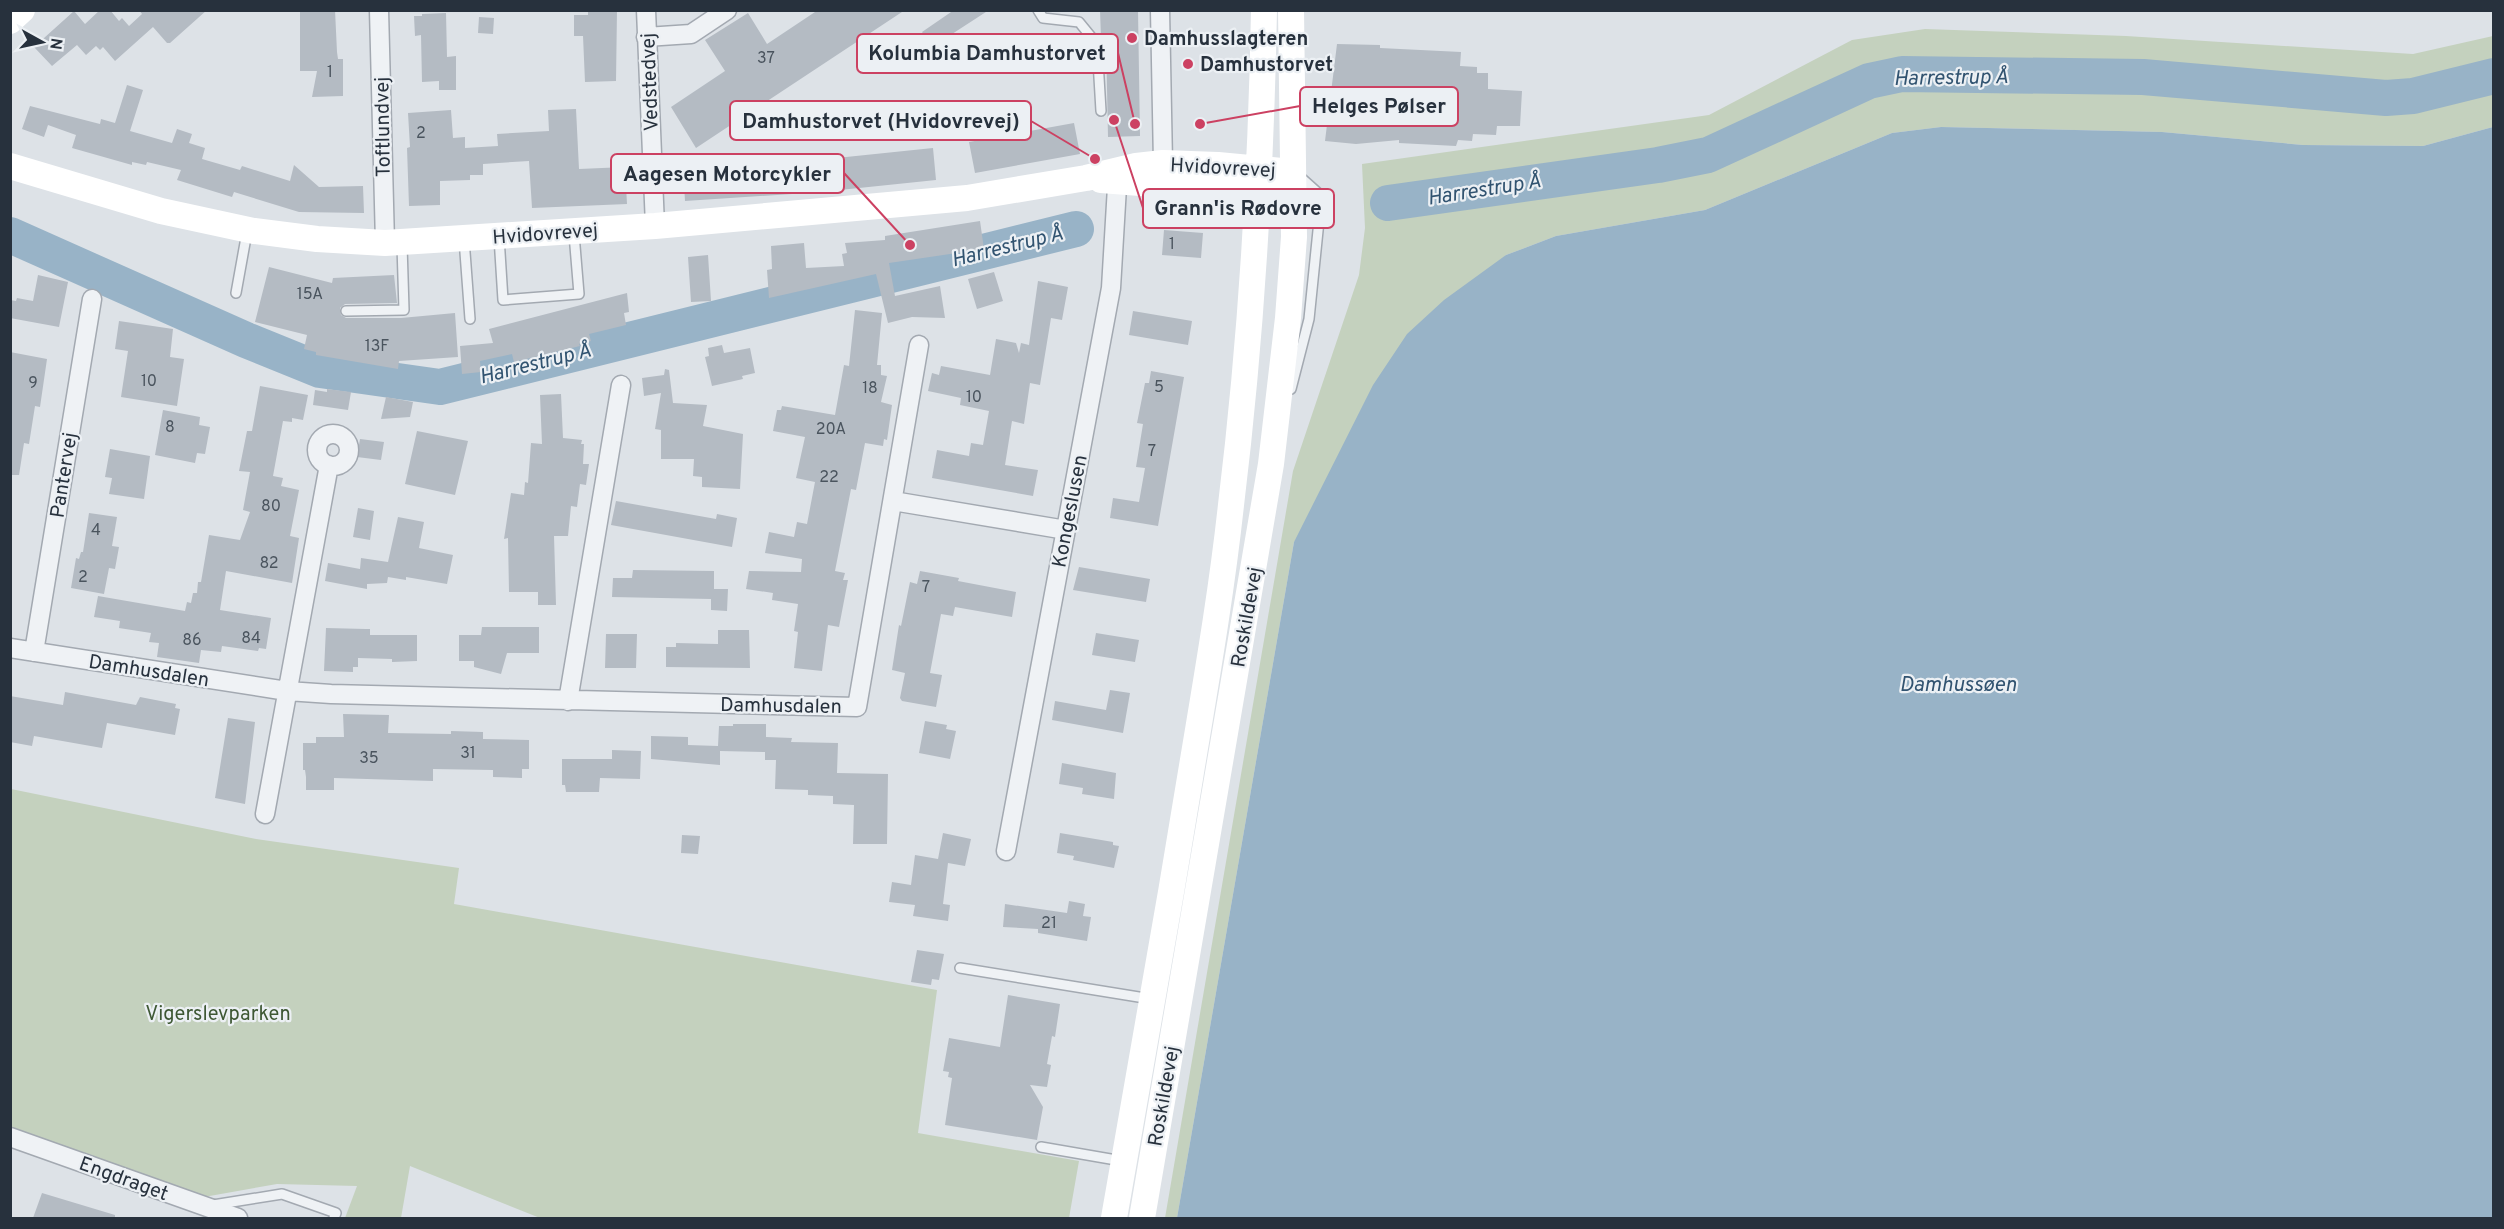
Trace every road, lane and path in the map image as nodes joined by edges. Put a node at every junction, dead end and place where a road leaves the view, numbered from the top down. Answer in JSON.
{"nodes":[{"id":1,"x":22,"y":10,"type":"edge"},
{"id":2,"x":379,"y":10,"type":"edge"},
{"id":3,"x":646,"y":10,"type":"edge"},
{"id":4,"x":727,"y":10,"type":"edge"},
{"id":5,"x":1038,"y":10,"type":"edge"},
{"id":6,"x":1160,"y":10,"type":"edge"},
{"id":7,"x":1264,"y":10,"type":"edge"},
{"id":8,"x":1291,"y":10,"type":"edge"},
{"id":9,"x":10,"y":21,"type":"edge"},
{"id":10,"x":646,"y":37,"type":"junction"},
{"id":11,"x":1101,"y":111,"type":"dead end"},
{"id":12,"x":1163,"y":164,"type":"junction"},
{"id":13,"x":10,"y":166,"type":"edge"},
{"id":14,"x":1292,"y":172,"type":"junction"},
{"id":15,"x":1118,"y":176,"type":"junction"},
{"id":16,"x":1260,"y":180,"type":"junction"},
{"id":17,"x":655,"y":226,"type":"junction"},
{"id":18,"x":248,"y":230,"type":"junction"},
{"id":19,"x":574,"y":231,"type":"junction"},
{"id":20,"x":498,"y":237,"type":"junction"},
{"id":21,"x":464,"y":239,"type":"junction"},
{"id":22,"x":393,"y":243,"type":"junction"},
{"id":23,"x":236,"y":294,"type":"dead end"},
{"id":24,"x":92,"y":299,"type":"dead end"},
{"id":25,"x":345,"y":311,"type":"dead end"},
{"id":26,"x":470,"y":319,"type":"dead end"},
{"id":27,"x":920,"y":345,"type":"dead end"},
{"id":28,"x":621,"y":385,"type":"dead end"},
{"id":29,"x":329,"y":465,"type":"dead end"},
{"id":30,"x":893,"y":501,"type":"junction"},
{"id":31,"x":1066,"y":530,"type":"junction"},
{"id":32,"x":10,"y":648,"type":"edge"},
{"id":33,"x":34,"y":652,"type":"junction"},
{"id":34,"x":288,"y":691,"type":"junction"},
{"id":35,"x":568,"y":701,"type":"junction"},
{"id":36,"x":265,"y":814,"type":"dead end"},
{"id":37,"x":1006,"y":851,"type":"dead end"},
{"id":38,"x":960,"y":968,"type":"dead end"},
{"id":39,"x":1154,"y":999,"type":"junction"},
{"id":40,"x":10,"y":1137,"type":"edge"},
{"id":41,"x":1041,"y":1147,"type":"dead end"},
{"id":42,"x":1124,"y":1161,"type":"junction"},
{"id":43,"x":203,"y":1206,"type":"junction"},
{"id":44,"x":238,"y":1218,"type":"edge"},
{"id":45,"x":334,"y":1218,"type":"edge"},
{"id":46,"x":1114,"y":1218,"type":"edge"},
{"id":47,"x":1142,"y":1218,"type":"edge"}],
"edges":[{"from":1,"to":9,"type":"main road"},
{"from":2,"to":22,"type":"street","name":"Toftlundvej"},
{"from":3,"to":10,"type":"street","name":"Vedstedvej"},
{"from":4,"to":10,"type":"street"},
{"from":5,"to":11,"type":"lane"},
{"from":6,"to":12,"type":"street"},
{"from":7,"to":16,"type":"main road","name":"Roskildevej"},
{"from":8,"to":14,"type":"main road","name":"Roskildevej"},
{"from":10,"to":17,"type":"street","name":"Vedstedvej"},
{"from":12,"to":15,"type":"main road","name":"Hvidovrevej"},
{"from":12,"to":16,"type":"main road","name":"Hvidovrevej"},
{"from":13,"to":18,"type":"main road","name":"Hvidovrevej"},
{"from":14,"to":16,"type":"main road","name":"Hvidovrevej"},
{"from":14,"to":47,"type":"main road","name":"Roskildevej"},
{"from":15,"to":16,"type":"main road","name":"Hvidovrevej"},
{"from":15,"to":17,"type":"main road","name":"Hvidovrevej"},
{"from":15,"to":31,"type":"street","name":"Kongeslusen"},
{"from":16,"to":39,"type":"main road","name":"Roskildevej"},
{"from":17,"to":19,"type":"main road","name":"Hvidovrevej"},
{"from":18,"to":22,"type":"main road","name":"Hvidovrevej"},
{"from":18,"to":23,"type":"lane"},
{"from":19,"to":20,"type":"main road","name":"Hvidovrevej"},
{"from":19,"to":20,"type":"lane"},
{"from":20,"to":21,"type":"main road","name":"Hvidovrevej"},
{"from":21,"to":22,"type":"main road","name":"Hvidovrevej"},
{"from":21,"to":26,"type":"lane"},
{"from":22,"to":25,"type":"lane"},
{"from":24,"to":33,"type":"street","name":"Pantervej"},
{"from":27,"to":30,"type":"street","name":"Damhusdalen"},
{"from":28,"to":35,"type":"street"},
{"from":29,"to":34,"type":"street"},
{"from":30,"to":31,"type":"street"},
{"from":30,"to":35,"type":"street","name":"Damhusdalen"},
{"from":31,"to":37,"type":"street","name":"Kongeslusen"},
{"from":32,"to":33,"type":"street","name":"Damhusdalen"},
{"from":33,"to":34,"type":"street","name":"Damhusdalen"},
{"from":34,"to":35,"type":"street","name":"Damhusdalen"},
{"from":34,"to":36,"type":"street"},
{"from":38,"to":39,"type":"lane"},
{"from":39,"to":42,"type":"main road","name":"Roskildevej"},
{"from":40,"to":43,"type":"street","name":"Engdraget"},
{"from":41,"to":42,"type":"lane"},
{"from":42,"to":46,"type":"main road","name":"Roskildevej"},
{"from":43,"to":44,"type":"street","name":"Engdraget"},
{"from":43,"to":45,"type":"lane"}]}
